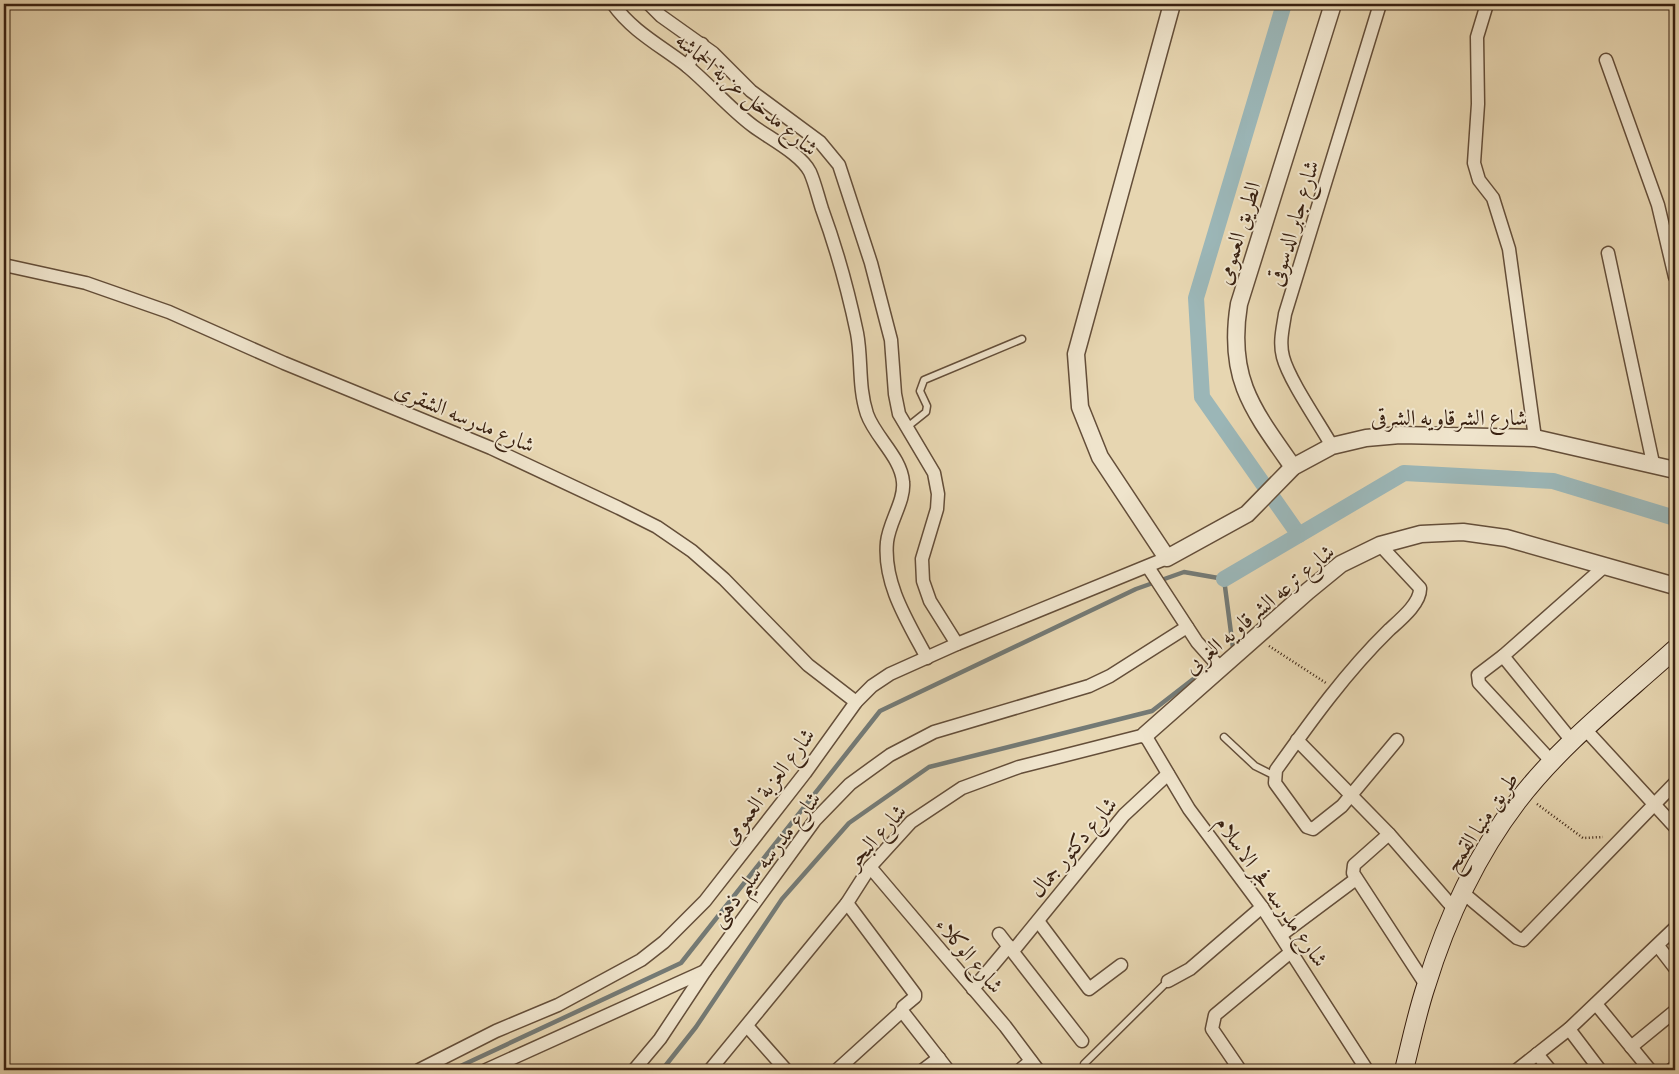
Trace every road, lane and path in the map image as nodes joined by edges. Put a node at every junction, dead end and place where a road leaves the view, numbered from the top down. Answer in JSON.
{"nodes":[{"id":1,"x":612,"y":4,"type":"edge"},
{"id":2,"x":649,"y":4,"type":"edge"},
{"id":3,"x":1172,"y":4,"type":"edge"},
{"id":4,"x":1332,"y":4,"type":"edge"},
{"id":5,"x":1380,"y":4,"type":"edge"},
{"id":6,"x":1487,"y":4,"type":"edge"},
{"id":7,"x":700,"y":47,"type":"junction"},
{"id":8,"x":1606,"y":60,"type":"dead end"},
{"id":9,"x":688,"y":65,"type":"junction"},
{"id":10,"x":1608,"y":253,"type":"dead end"},
{"id":11,"x":4,"y":265,"type":"edge"},
{"id":12,"x":1675,"y":277,"type":"edge"},
{"id":13,"x":1022,"y":339,"type":"dead end"},
{"id":14,"x":906,"y":428,"type":"junction"},
{"id":15,"x":1535,"y":438,"type":"junction"},
{"id":16,"x":1332,"y":446,"type":"junction"},
{"id":17,"x":1653,"y":463,"type":"junction"},
{"id":18,"x":1293,"y":467,"type":"junction"},
{"id":19,"x":1675,"y":470,"type":"edge"},
{"id":20,"x":1380,"y":545,"type":"junction"},
{"id":21,"x":1168,"y":558,"type":"junction"},
{"id":22,"x":1606,"y":565,"type":"junction"},
{"id":23,"x":1149,"y":569,"type":"junction"},
{"id":24,"x":1675,"y":586,"type":"edge"},
{"id":25,"x":1187,"y":627,"type":"junction"},
{"id":26,"x":1256,"y":637,"type":"junction"},
{"id":27,"x":957,"y":644,"type":"junction"},
{"id":28,"x":1675,"y":649,"type":"edge"},
{"id":29,"x":1503,"y":656,"type":"junction"},
{"id":30,"x":927,"y":658,"type":"junction"},
{"id":31,"x":1222,"y":669,"type":"junction"},
{"id":32,"x":1335,"y":689,"type":"junction"},
{"id":33,"x":856,"y":702,"type":"junction"},
{"id":34,"x":1145,"y":735,"type":"junction"},
{"id":35,"x":1579,"y":735,"type":"junction"},
{"id":36,"x":1224,"y":737,"type":"dead end"},
{"id":37,"x":1298,"y":740,"type":"junction"},
{"id":38,"x":1397,"y":740,"type":"dead end"},
{"id":39,"x":1552,"y":762,"type":"junction"},
{"id":40,"x":1168,"y":774,"type":"junction"},
{"id":41,"x":1274,"y":776,"type":"junction"},
{"id":42,"x":1675,"y":783,"type":"edge"},
{"id":43,"x":1525,"y":794,"type":"junction"},
{"id":44,"x":1351,"y":796,"type":"junction"},
{"id":45,"x":1654,"y":804,"type":"junction"},
{"id":46,"x":1675,"y":827,"type":"edge"},
{"id":47,"x":1389,"y":834,"type":"junction"},
{"id":48,"x":1624,"y":836,"type":"junction"},
{"id":49,"x":870,"y":867,"type":"junction"},
{"id":50,"x":1356,"y":880,"type":"junction"},
{"id":51,"x":1462,"y":892,"type":"junction"},
{"id":52,"x":847,"y":903,"type":"junction"},
{"id":53,"x":1262,"y":907,"type":"junction"},
{"id":54,"x":1455,"y":910,"type":"junction"},
{"id":55,"x":1038,"y":921,"type":"junction"},
{"id":56,"x":1675,"y":928,"type":"edge"},
{"id":57,"x":999,"y":934,"type":"dead end"},
{"id":58,"x":1281,"y":935,"type":"junction"},
{"id":59,"x":1658,"y":946,"type":"junction"},
{"id":60,"x":1011,"y":949,"type":"junction"},
{"id":61,"x":1292,"y":951,"type":"junction"},
{"id":62,"x":1120,"y":965,"type":"dead end"},
{"id":63,"x":1675,"y":968,"type":"edge"},
{"id":64,"x":705,"y":971,"type":"junction"},
{"id":65,"x":1168,"y":981,"type":"joint"},
{"id":66,"x":1426,"y":985,"type":"junction"},
{"id":67,"x":973,"y":989,"type":"junction"},
{"id":68,"x":1596,"y":1004,"type":"junction"},
{"id":69,"x":902,"y":1011,"type":"junction"},
{"id":70,"x":1675,"y":1011,"type":"edge"},
{"id":71,"x":747,"y":1026,"type":"junction"},
{"id":72,"x":1570,"y":1029,"type":"junction"},
{"id":73,"x":1082,"y":1041,"type":"dead end"},
{"id":74,"x":1631,"y":1047,"type":"junction"},
{"id":75,"x":1538,"y":1054,"type":"junction"},
{"id":76,"x":938,"y":1058,"type":"junction"},
{"id":77,"x":1084,"y":1064,"type":"dead end"},
{"id":78,"x":1035,"y":1066,"type":"edge"},
{"id":79,"x":1675,"y":1067,"type":"edge"},
{"id":80,"x":419,"y":1070,"type":"edge"},
{"id":81,"x":486,"y":1070,"type":"edge"},
{"id":82,"x":634,"y":1070,"type":"edge"},
{"id":83,"x":710,"y":1070,"type":"edge"},
{"id":84,"x":786,"y":1070,"type":"edge"},
{"id":85,"x":837,"y":1070,"type":"edge"},
{"id":86,"x":923,"y":1070,"type":"edge"},
{"id":87,"x":948,"y":1070,"type":"edge"},
{"id":88,"x":1020,"y":1070,"type":"edge"},
{"id":89,"x":1240,"y":1070,"type":"edge"},
{"id":90,"x":1367,"y":1070,"type":"edge"},
{"id":91,"x":1404,"y":1070,"type":"edge"},
{"id":92,"x":1517,"y":1070,"type":"edge"},
{"id":93,"x":1550,"y":1070,"type":"edge"},
{"id":94,"x":1600,"y":1070,"type":"edge"},
{"id":95,"x":1650,"y":1070,"type":"edge"},
{"id":96,"x":1671,"y":1070,"type":"edge"}],
"edges":[{"from":1,"to":9,"type":"street","name":"شارع مدخل عزبة الحماشه"},
{"from":2,"to":7,"type":"street","name":"شارع مدخل عزبة الحماشه"},
{"from":3,"to":21,"type":"street"},
{"from":4,"to":18,"type":"street","name":"الطريق العمومى"},
{"from":5,"to":16,"type":"street","name":"شارع جابر الدسوقى"},
{"from":6,"to":15,"type":"street"},
{"from":7,"to":9,"type":"street"},
{"from":7,"to":14,"type":"street","name":"شارع مدخل عزبة الحماشه"},
{"from":8,"to":12,"type":"street"},
{"from":9,"to":30,"type":"street","name":"شارع مدخل عزبة الحماشه"},
{"from":10,"to":17,"type":"street"},
{"from":11,"to":33,"type":"street","name":"شارع مدرسه الشقرى"},
{"from":13,"to":14,"type":"lane"},
{"from":14,"to":27,"type":"street","name":"شارع مدخل عزبة الحماشه"},
{"from":15,"to":16,"type":"street","name":"شارع الشرقاويه الشرقى"},
{"from":15,"to":17,"type":"street","name":"شارع الشرقاويه الشرقى"},
{"from":16,"to":18,"type":"street","name":"شارع الشرقاويه الشرقى"},
{"from":17,"to":19,"type":"street","name":"شارع الشرقاويه الشرقى"},
{"from":18,"to":21,"type":"street","name":"شارع الشرقاويه الشرقى"},
{"from":20,"to":22,"type":"street","name":"شارع ترعه الشرقاويه الغربى"},
{"from":20,"to":26,"type":"street","name":"شارع ترعه الشرقاويه الغربى"},
{"from":20,"to":32,"type":"street"},
{"from":21,"to":23,"type":"street","name":"شارع العزبة العمومى"},
{"from":22,"to":24,"type":"street","name":"شارع ترعه الشرقاويه الغربى"},
{"from":22,"to":29,"type":"street"},
{"from":23,"to":25,"type":"street"},
{"from":23,"to":27,"type":"street","name":"شارع العزبة العمومى"},
{"from":25,"to":31,"type":"street"},
{"from":25,"to":64,"type":"street","name":"شارع مدرسه سليم ذهنى"},
{"from":26,"to":31,"type":"street","name":"شارع ترعه الشرقاويه الغربى"},
{"from":26,"to":32,"type":"path"},
{"from":27,"to":30,"type":"street","name":"شارع العزبة العمومى"},
{"from":28,"to":35,"type":"main road","name":"طريق منيا القمح"},
{"from":29,"to":35,"type":"street"},
{"from":29,"to":39,"type":"street"},
{"from":30,"to":33,"type":"street","name":"شارع العزبة العمومى"},
{"from":31,"to":34,"type":"street","name":"شارع ترعه الشرقاويه الغربى"},
{"from":32,"to":37,"type":"street"},
{"from":33,"to":80,"type":"street","name":"شارع العزبة العمومى"},
{"from":34,"to":40,"type":"street","name":"شارع مدرسه فجر الاسلام"},
{"from":34,"to":49,"type":"street","name":"شارع البحر"},
{"from":35,"to":39,"type":"main road","name":"طريق منيا القمح"},
{"from":35,"to":45,"type":"street"},
{"from":36,"to":41,"type":"lane"},
{"from":37,"to":41,"type":"street"},
{"from":37,"to":44,"type":"street"},
{"from":38,"to":44,"type":"street"},
{"from":39,"to":43,"type":"main road","name":"طريق منيا القمح"},
{"from":40,"to":53,"type":"street","name":"شارع مدرسه فجر الاسلام"},
{"from":40,"to":55,"type":"street","name":"شارع دكتور جمال"},
{"from":41,"to":44,"type":"street"},
{"from":42,"to":45,"type":"street"},
{"from":43,"to":48,"type":"path"},
{"from":43,"to":51,"type":"main road","name":"طريق منيا القمح"},
{"from":44,"to":47,"type":"street"},
{"from":45,"to":46,"type":"street"},
{"from":45,"to":48,"type":"street"},
{"from":47,"to":50,"type":"street"},
{"from":47,"to":54,"type":"street"},
{"from":48,"to":51,"type":"street"},
{"from":49,"to":52,"type":"street","name":"شارع البحر"},
{"from":49,"to":67,"type":"street","name":"شارع الوكلاء"},
{"from":50,"to":58,"type":"street"},
{"from":50,"to":66,"type":"street"},
{"from":51,"to":54,"type":"main road","name":"طريق منيا القمح"},
{"from":52,"to":69,"type":"street"},
{"from":52,"to":71,"type":"street","name":"شارع البحر"},
{"from":53,"to":58,"type":"street","name":"شارع مدرسه فجر الاسلام"},
{"from":53,"to":65,"type":"street"},
{"from":54,"to":66,"type":"main road","name":"طريق منيا القمح"},
{"from":55,"to":60,"type":"street","name":"شارع دكتور جمال"},
{"from":55,"to":62,"type":"street"},
{"from":56,"to":59,"type":"street"},
{"from":57,"to":60,"type":"street"},
{"from":58,"to":61,"type":"street","name":"شارع مدرسه فجر الاسلام"},
{"from":59,"to":63,"type":"street"},
{"from":59,"to":68,"type":"street"},
{"from":60,"to":67,"type":"street","name":"شارع دكتور جمال"},
{"from":60,"to":73,"type":"street"},
{"from":61,"to":89,"type":"street"},
{"from":61,"to":90,"type":"street","name":"شارع مدرسه فجر الاسلام"},
{"from":64,"to":81,"type":"street"},
{"from":64,"to":82,"type":"street","name":"شارع مدرسه سليم ذهنى"},
{"from":65,"to":77,"type":"lane"},
{"from":66,"to":91,"type":"main road","name":"طريق منيا القمح"},
{"from":67,"to":78,"type":"street","name":"شارع الوكلاء"},
{"from":68,"to":72,"type":"street"},
{"from":68,"to":74,"type":"street"},
{"from":69,"to":76,"type":"street"},
{"from":69,"to":85,"type":"street"},
{"from":70,"to":74,"type":"street"},
{"from":71,"to":83,"type":"street","name":"شارع البحر"},
{"from":71,"to":84,"type":"street"},
{"from":72,"to":75,"type":"street"},
{"from":72,"to":94,"type":"street"},
{"from":74,"to":95,"type":"street"},
{"from":75,"to":92,"type":"street"},
{"from":75,"to":93,"type":"street"},
{"from":76,"to":86,"type":"street"},
{"from":76,"to":87,"type":"street"},
{"from":78,"to":88,"type":"street"},
{"from":79,"to":96,"type":"street"}]}
